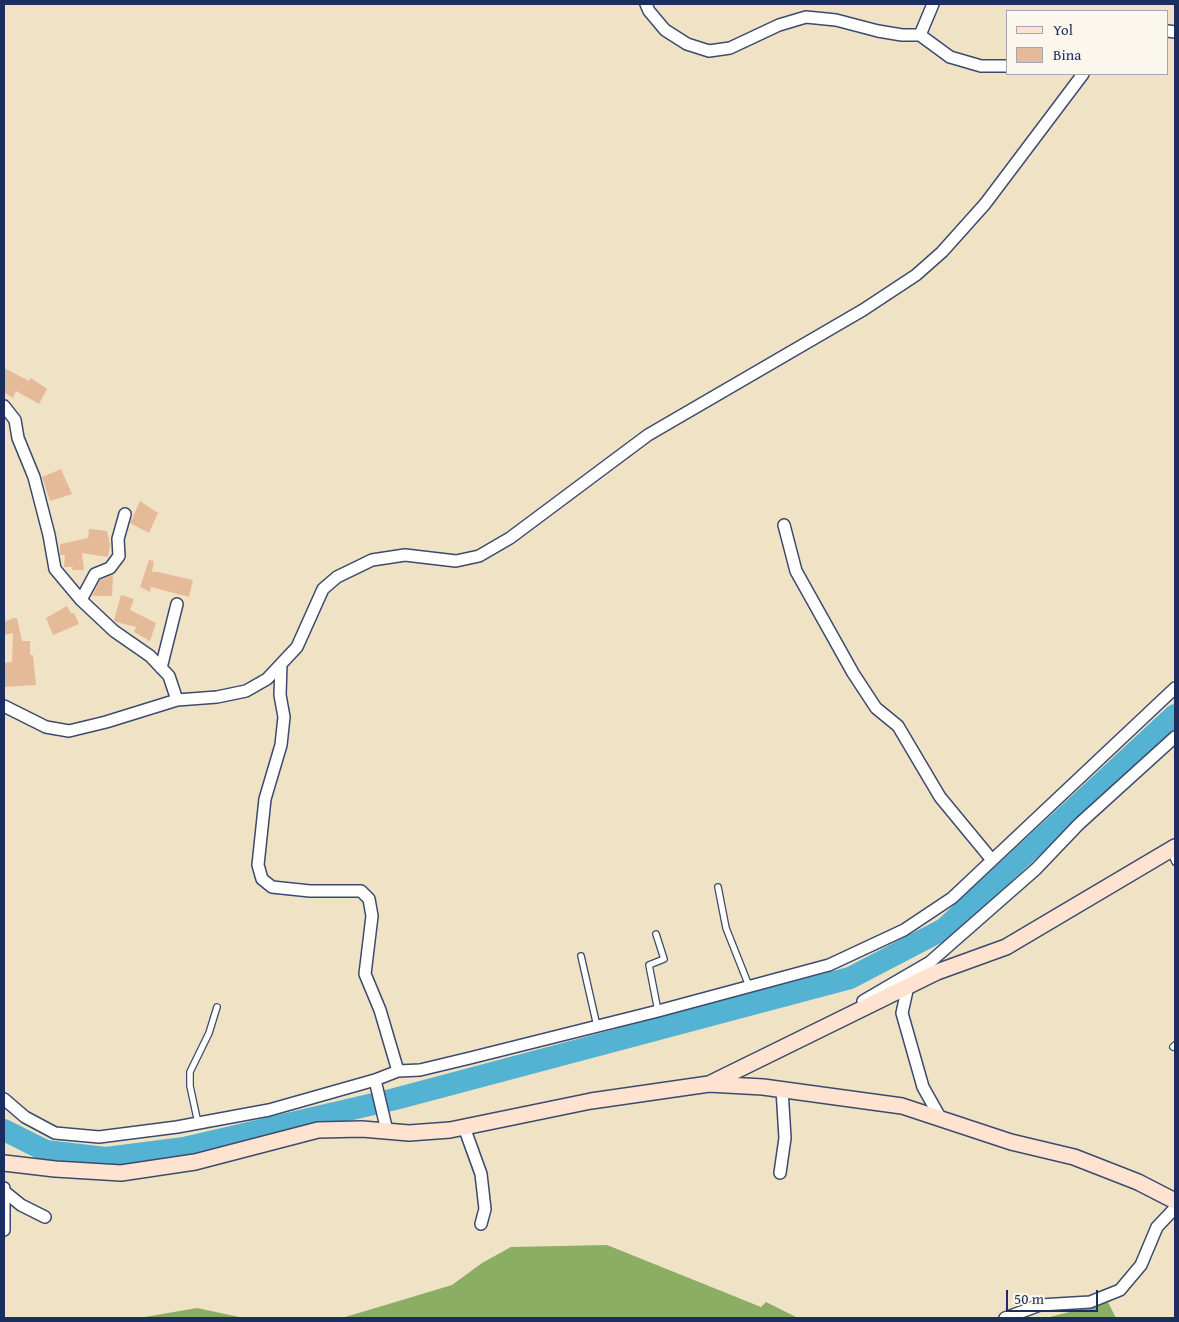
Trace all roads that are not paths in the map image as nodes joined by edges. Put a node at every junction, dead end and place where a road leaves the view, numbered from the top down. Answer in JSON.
{"nodes":[{"id":1,"x":646,"y":4,"type":"edge"},
{"id":2,"x":933,"y":4,"type":"edge"},
{"id":3,"x":920,"y":35,"type":"junction"},
{"id":4,"x":1006,"y":66,"type":"edge"},
{"id":5,"x":1082,"y":75,"type":"edge"},
{"id":6,"x":4,"y":406,"type":"edge"},
{"id":7,"x":126,"y":514,"type":"dead end"},
{"id":8,"x":784,"y":524,"type":"dead end"},
{"id":9,"x":81,"y":600,"type":"junction"},
{"id":10,"x":177,"y":604,"type":"dead end"},
{"id":11,"x":281,"y":664,"type":"junction"},
{"id":12,"x":161,"y":668,"type":"junction"},
{"id":13,"x":1175,"y":688,"type":"edge"},
{"id":14,"x":177,"y":700,"type":"junction"},
{"id":15,"x":4,"y":706,"type":"edge"},
{"id":16,"x":1175,"y":737,"type":"edge"},
{"id":17,"x":1174,"y":853,"type":"edge"},
{"id":18,"x":992,"y":860,"type":"junction"},
{"id":19,"x":718,"y":887,"type":"dead end"},
{"id":20,"x":656,"y":934,"type":"dead end"},
{"id":21,"x":581,"y":956,"type":"dead end"},
{"id":22,"x":749,"y":986,"type":"junction"},
{"id":23,"x":908,"y":986,"type":"junction"},
{"id":24,"x":217,"y":1007,"type":"dead end"},
{"id":25,"x":658,"y":1011,"type":"junction"},
{"id":26,"x":844,"y":1017,"type":"junction"},
{"id":27,"x":597,"y":1026,"type":"junction"},
{"id":28,"x":398,"y":1070,"type":"junction"},
{"id":29,"x":375,"y":1080,"type":"junction"},
{"id":30,"x":709,"y":1084,"type":"junction"},
{"id":31,"x":782,"y":1090,"type":"junction"},
{"id":32,"x":4,"y":1099,"type":"edge"},
{"id":33,"x":941,"y":1119,"type":"junction"},
{"id":34,"x":198,"y":1124,"type":"junction"},
{"id":35,"x":464,"y":1127,"type":"junction"},
{"id":36,"x":387,"y":1131,"type":"junction"},
{"id":37,"x":4,"y":1163,"type":"edge"},
{"id":38,"x":780,"y":1173,"type":"dead end"},
{"id":39,"x":5,"y":1189,"type":"edge"},
{"id":40,"x":1175,"y":1201,"type":"edge"},
{"id":41,"x":1175,"y":1208,"type":"edge"},
{"id":42,"x":45,"y":1218,"type":"dead end"},
{"id":43,"x":481,"y":1224,"type":"dead end"},
{"id":44,"x":4,"y":1230,"type":"edge"},
{"id":45,"x":1005,"y":1318,"type":"edge"}],
"edges":[{"from":1,"to":3,"type":"street"},
{"from":2,"to":3,"type":"street"},
{"from":3,"to":4,"type":"street"},
{"from":5,"to":11,"type":"street"},
{"from":6,"to":9,"type":"street"},
{"from":7,"to":9,"type":"street"},
{"from":8,"to":18,"type":"street"},
{"from":9,"to":12,"type":"street"},
{"from":10,"to":12,"type":"street"},
{"from":11,"to":14,"type":"street"},
{"from":11,"to":28,"type":"street"},
{"from":12,"to":14,"type":"street"},
{"from":13,"to":18,"type":"street"},
{"from":14,"to":15,"type":"street"},
{"from":16,"to":26,"type":"street"},
{"from":17,"to":23,"type":"street"},
{"from":18,"to":22,"type":"street"},
{"from":19,"to":22,"type":"lane"},
{"from":20,"to":25,"type":"lane"},
{"from":21,"to":27,"type":"lane"},
{"from":22,"to":25,"type":"street"},
{"from":23,"to":26,"type":"street"},
{"from":23,"to":33,"type":"street"},
{"from":24,"to":34,"type":"lane"},
{"from":25,"to":27,"type":"street"},
{"from":26,"to":30,"type":"street"},
{"from":27,"to":28,"type":"street"},
{"from":28,"to":29,"type":"street"},
{"from":29,"to":34,"type":"street"},
{"from":29,"to":36,"type":"street"},
{"from":30,"to":31,"type":"street"},
{"from":30,"to":35,"type":"street"},
{"from":31,"to":33,"type":"street"},
{"from":31,"to":38,"type":"street"},
{"from":32,"to":34,"type":"street"},
{"from":33,"to":40,"type":"street"},
{"from":35,"to":36,"type":"street"},
{"from":35,"to":43,"type":"street"},
{"from":36,"to":37,"type":"street"},
{"from":39,"to":42,"type":"street"},
{"from":39,"to":44,"type":"street"},
{"from":41,"to":45,"type":"street"}]}
